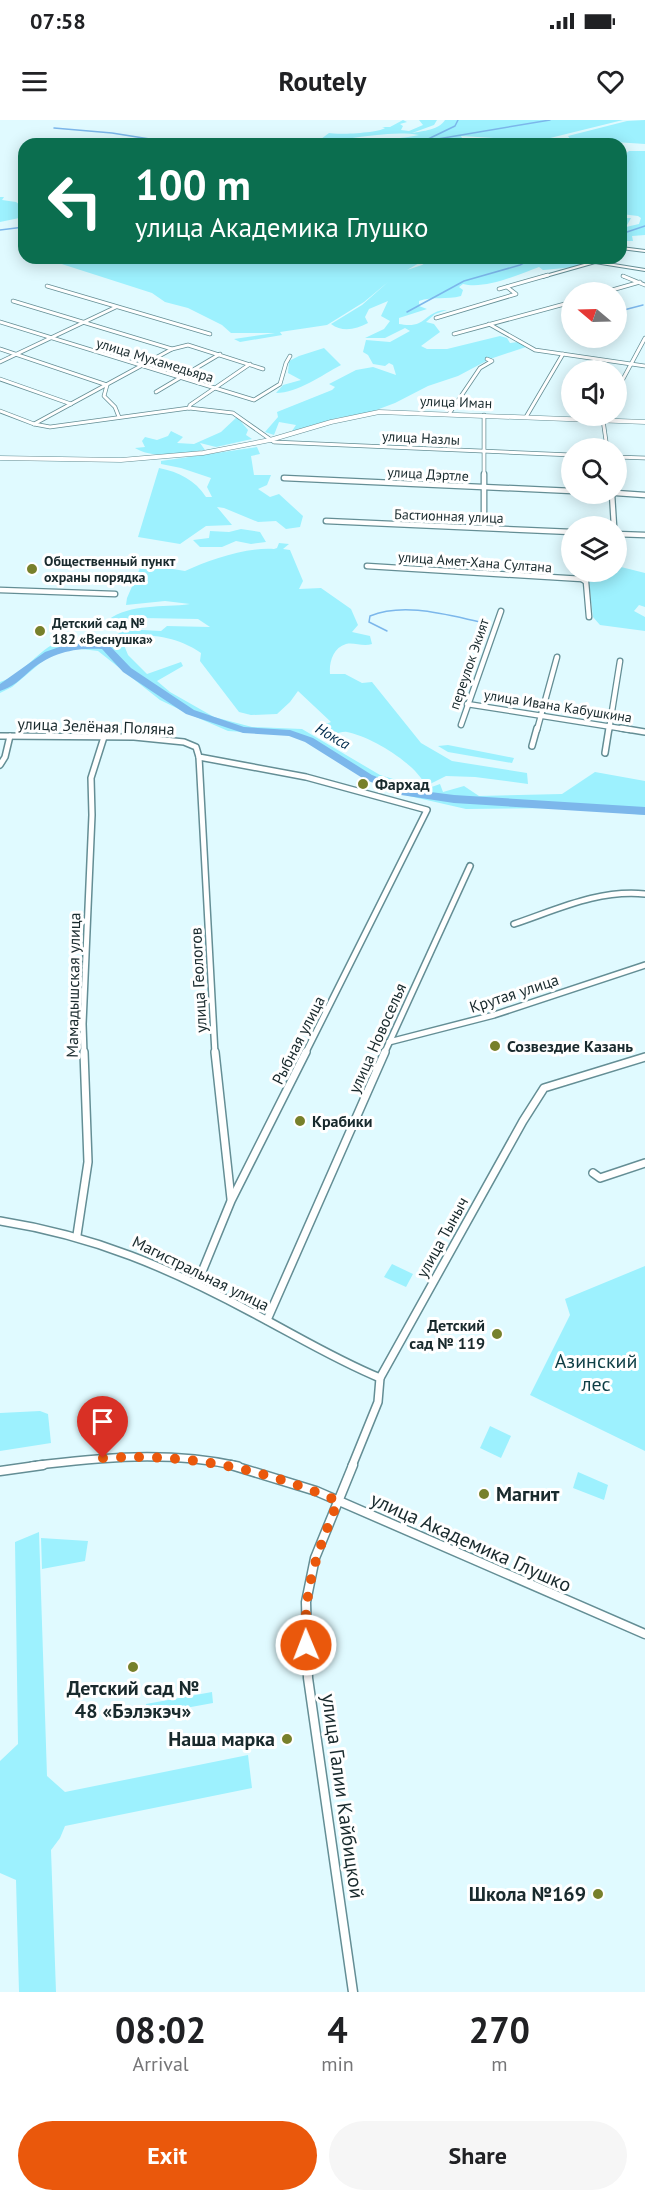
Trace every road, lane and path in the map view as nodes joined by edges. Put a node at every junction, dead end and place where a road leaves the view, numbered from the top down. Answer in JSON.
{"nodes":[{"id":1,"x":627,"y":249,"type":"edge"},
{"id":2,"x":645,"y":251,"type":"edge"},
{"id":3,"x":588,"y":264,"type":"edge"},
{"id":4,"x":608,"y":264,"type":"edge"},
{"id":5,"x":645,"y":270,"type":"edge"},
{"id":6,"x":622,"y":276,"type":"dead end"},
{"id":7,"x":640,"y":282,"type":"junction"},
{"id":8,"x":645,"y":285,"type":"edge"},
{"id":9,"x":47,"y":286,"type":"dead end"},
{"id":10,"x":627,"y":286,"type":"edge"},
{"id":11,"x":507,"y":287,"type":"junction"},
{"id":12,"x":499,"y":289,"type":"dead end"},
{"id":13,"x":13,"y":301,"type":"dead end"},
{"id":14,"x":561,"y":305,"type":"edge"},
{"id":15,"x":116,"y":307,"type":"junction"},
{"id":16,"x":436,"y":318,"type":"dead end"},
{"id":17,"x":0,"y":322,"type":"edge"},
{"id":18,"x":83,"y":322,"type":"junction"},
{"id":19,"x":489,"y":324,"type":"junction"},
{"id":20,"x":210,"y":334,"type":"dead end"},
{"id":21,"x":454,"y":334,"type":"dead end"},
{"id":22,"x":51,"y":338,"type":"junction"},
{"id":23,"x":645,"y":338,"type":"edge"},
{"id":24,"x":0,"y":349,"type":"edge"},
{"id":25,"x":172,"y":349,"type":"junction"},
{"id":26,"x":220,"y":354,"type":"junction"},
{"id":27,"x":563,"y":354,"type":"junction"},
{"id":28,"x":16,"y":355,"type":"junction"},
{"id":29,"x":290,"y":356,"type":"dead end"},
{"id":30,"x":488,"y":359,"type":"dead end"},
{"id":31,"x":0,"y":362,"type":"edge"},
{"id":32,"x":250,"y":364,"type":"junction"},
{"id":33,"x":631,"y":364,"type":"junction"},
{"id":34,"x":141,"y":366,"type":"junction"},
{"id":35,"x":645,"y":366,"type":"edge"},
{"id":36,"x":263,"y":369,"type":"dead end"},
{"id":37,"x":627,"y":371,"type":"edge"},
{"id":38,"x":179,"y":378,"type":"junction"},
{"id":39,"x":0,"y":379,"type":"edge"},
{"id":40,"x":107,"y":385,"type":"junction"},
{"id":41,"x":215,"y":390,"type":"junction"},
{"id":42,"x":156,"y":392,"type":"dead end"},
{"id":43,"x":71,"y":404,"type":"junction"},
{"id":44,"x":189,"y":408,"type":"junction"},
{"id":45,"x":0,"y":411,"type":"edge"},
{"id":46,"x":449,"y":414,"type":"junction"},
{"id":47,"x":484,"y":415,"type":"junction"},
{"id":48,"x":119,"y":417,"type":"junction"},
{"id":49,"x":526,"y":417,"type":"junction"},
{"id":50,"x":561,"y":417,"type":"edge"},
{"id":51,"x":627,"y":420,"type":"edge"},
{"id":52,"x":645,"y":422,"type":"edge"},
{"id":53,"x":34,"y":424,"type":"junction"},
{"id":54,"x":270,"y":440,"type":"junction"},
{"id":55,"x":485,"y":452,"type":"junction"},
{"id":56,"x":561,"y":454,"type":"edge"},
{"id":57,"x":627,"y":457,"type":"edge"},
{"id":58,"x":0,"y":458,"type":"edge"},
{"id":59,"x":645,"y":458,"type":"edge"},
{"id":60,"x":284,"y":478,"type":"dead end"},
{"id":61,"x":482,"y":487,"type":"junction"},
{"id":62,"x":561,"y":491,"type":"edge"},
{"id":63,"x":627,"y":494,"type":"edge"},
{"id":64,"x":645,"y":495,"type":"edge"},
{"id":65,"x":326,"y":521,"type":"dead end"},
{"id":66,"x":484,"y":527,"type":"junction"},
{"id":67,"x":561,"y":531,"type":"edge"},
{"id":68,"x":627,"y":534,"type":"edge"},
{"id":69,"x":645,"y":535,"type":"edge"},
{"id":70,"x":367,"y":566,"type":"dead end"},
{"id":71,"x":561,"y":578,"type":"edge"},
{"id":72,"x":586,"y":582,"type":"edge"},
{"id":73,"x":0,"y":590,"type":"edge"},
{"id":74,"x":115,"y":594,"type":"dead end"},
{"id":75,"x":501,"y":611,"type":"dead end"},
{"id":76,"x":589,"y":617,"type":"dead end"},
{"id":77,"x":557,"y":657,"type":"dead end"},
{"id":78,"x":620,"y":661,"type":"dead end"},
{"id":79,"x":467,"y":704,"type":"junction"},
{"id":80,"x":540,"y":714,"type":"junction"},
{"id":81,"x":461,"y":725,"type":"dead end"},
{"id":82,"x":609,"y":725,"type":"junction"},
{"id":83,"x":645,"y":732,"type":"edge"},
{"id":84,"x":0,"y":736,"type":"edge"},
{"id":85,"x":10,"y":736,"type":"junction"},
{"id":86,"x":104,"y":737,"type":"junction"},
{"id":87,"x":532,"y":746,"type":"dead end"},
{"id":88,"x":605,"y":753,"type":"dead end"},
{"id":89,"x":199,"y":757,"type":"junction"},
{"id":90,"x":0,"y":765,"type":"edge"},
{"id":91,"x":428,"y":810,"type":"joint"},
{"id":92,"x":470,"y":866,"type":"dead end"},
{"id":93,"x":645,"y":894,"type":"edge"},
{"id":94,"x":514,"y":924,"type":"dead end"},
{"id":95,"x":645,"y":965,"type":"edge"},
{"id":96,"x":389,"y":1042,"type":"junction"},
{"id":97,"x":645,"y":1057,"type":"edge"},
{"id":98,"x":645,"y":1163,"type":"edge"},
{"id":99,"x":593,"y":1173,"type":"dead end"},
{"id":100,"x":231,"y":1201,"type":"junction"},
{"id":101,"x":0,"y":1221,"type":"edge"},
{"id":102,"x":77,"y":1235,"type":"junction"},
{"id":103,"x":197,"y":1284,"type":"junction"},
{"id":104,"x":267,"y":1320,"type":"junction"},
{"id":105,"x":380,"y":1378,"type":"junction"},
{"id":106,"x":0,"y":1471,"type":"edge"},
{"id":107,"x":338,"y":1501,"type":"junction"},
{"id":108,"x":645,"y":1634,"type":"edge"},
{"id":109,"x":353,"y":1992,"type":"edge"}],
"edges":[{"from":1,"to":2,"type":"street"},
{"from":3,"to":11,"type":"street"},
{"from":4,"to":5,"type":"street"},
{"from":6,"to":7,"type":"street"},
{"from":7,"to":8,"type":"street"},
{"from":7,"to":10,"type":"street"},
{"from":9,"to":15,"type":"street"},
{"from":11,"to":12,"type":"street"},
{"from":11,"to":16,"type":"street"},
{"from":13,"to":18,"type":"street","name":"улица Мухамедьяра"},
{"from":14,"to":19,"type":"street"},
{"from":15,"to":18,"type":"street","name":"улица Мухамедьяра"},
{"from":15,"to":20,"type":"street"},
{"from":17,"to":22,"type":"street","name":"улица Мухамедьяра"},
{"from":18,"to":22,"type":"street","name":"улица Мухамедьяра"},
{"from":18,"to":25,"type":"street","name":"улица Мухамедьяра"},
{"from":19,"to":21,"type":"street"},
{"from":19,"to":27,"type":"street"},
{"from":22,"to":28,"type":"street","name":"улица Мухамедьяра"},
{"from":22,"to":34,"type":"street","name":"улица Мухамедьяра"},
{"from":23,"to":33,"type":"street"},
{"from":24,"to":28,"type":"street"},
{"from":25,"to":26,"type":"street"},
{"from":25,"to":34,"type":"street"},
{"from":26,"to":32,"type":"street"},
{"from":26,"to":38,"type":"street"},
{"from":27,"to":33,"type":"street"},
{"from":27,"to":49,"type":"street"},
{"from":28,"to":31,"type":"street","name":"улица Мухамедьяра"},
{"from":28,"to":40,"type":"street"},
{"from":29,"to":41,"type":"street","name":"улица Мухамедьяра"},
{"from":30,"to":46,"type":"street"},
{"from":32,"to":36,"type":"street"},
{"from":32,"to":41,"type":"street"},
{"from":33,"to":35,"type":"street"},
{"from":33,"to":37,"type":"street"},
{"from":34,"to":38,"type":"street","name":"улица Мухамедьяра"},
{"from":34,"to":40,"type":"street"},
{"from":38,"to":41,"type":"street","name":"улица Мухамедьяра"},
{"from":38,"to":42,"type":"street"},
{"from":39,"to":43,"type":"street"},
{"from":40,"to":43,"type":"street"},
{"from":40,"to":48,"type":"street"},
{"from":41,"to":44,"type":"street"},
{"from":43,"to":53,"type":"street"},
{"from":44,"to":48,"type":"street"},
{"from":44,"to":54,"type":"street"},
{"from":45,"to":53,"type":"street"},
{"from":46,"to":47,"type":"street","name":"улица Иман"},
{"from":46,"to":54,"type":"street","name":"улица Иман"},
{"from":47,"to":49,"type":"street","name":"улица Иман"},
{"from":47,"to":55,"type":"street"},
{"from":48,"to":53,"type":"street"},
{"from":49,"to":50,"type":"street","name":"улица Иман"},
{"from":51,"to":52,"type":"street","name":"улица Иман"},
{"from":54,"to":55,"type":"street","name":"улица Назлы"},
{"from":54,"to":58,"type":"street","name":"улица Иман"},
{"from":55,"to":56,"type":"street","name":"улица Назлы"},
{"from":55,"to":61,"type":"street"},
{"from":57,"to":59,"type":"street"},
{"from":60,"to":61,"type":"street","name":"улица Дэртле"},
{"from":61,"to":62,"type":"street","name":"улица Дэртле"},
{"from":61,"to":66,"type":"street"},
{"from":63,"to":64,"type":"street"},
{"from":65,"to":66,"type":"street","name":"Бастионная улица"},
{"from":66,"to":67,"type":"street","name":"Бастионная улица"},
{"from":68,"to":69,"type":"street"},
{"from":70,"to":71,"type":"street","name":"улица Амет-Хана Султана"},
{"from":72,"to":76,"type":"street"},
{"from":73,"to":74,"type":"street"},
{"from":75,"to":79,"type":"street","name":"переулок Экият"},
{"from":77,"to":80,"type":"street"},
{"from":78,"to":82,"type":"street"},
{"from":79,"to":80,"type":"street","name":"улица Ивана Кабушкина"},
{"from":79,"to":81,"type":"street","name":"переулок Экият"},
{"from":80,"to":82,"type":"street","name":"улица Ивана Кабушкина"},
{"from":80,"to":87,"type":"street"},
{"from":82,"to":83,"type":"street","name":"улица Ивана Кабушкина"},
{"from":82,"to":88,"type":"street"},
{"from":84,"to":85,"type":"street","name":"улица Зелёная Поляна"},
{"from":85,"to":86,"type":"street","name":"улица Зелёная Поляна"},
{"from":85,"to":90,"type":"street"},
{"from":86,"to":89,"type":"street","name":"улица Зелёная Поляна"},
{"from":86,"to":102,"type":"street","name":"Мамадышская улица"},
{"from":89,"to":91,"type":"street","name":"улица Зелёная Поляна"},
{"from":89,"to":100,"type":"street","name":"улица Геологов"},
{"from":91,"to":100,"type":"street","name":"Рыбная улица"},
{"from":92,"to":96,"type":"street","name":"улица Новоселья"},
{"from":93,"to":94,"type":"street"},
{"from":95,"to":96,"type":"street","name":"Крутая улица"},
{"from":96,"to":104,"type":"street","name":"улица Новоселья"},
{"from":97,"to":105,"type":"street","name":"улица Тыныч"},
{"from":98,"to":99,"type":"street"},
{"from":100,"to":103,"type":"street","name":"Рыбная улица"},
{"from":101,"to":102,"type":"street","name":"Магистральная улица"},
{"from":102,"to":103,"type":"street","name":"Магистральная улица"},
{"from":103,"to":104,"type":"street","name":"Магистральная улица"},
{"from":104,"to":105,"type":"street","name":"Магистральная улица"},
{"from":105,"to":107,"type":"street","name":"улица Тыныч"},
{"from":106,"to":107,"type":"street","name":"улица Академика Глушко"},
{"from":107,"to":108,"type":"street","name":"улица Академика Глушко"},
{"from":107,"to":109,"type":"street","name":"улица Галии Кайбицкой"}]}
